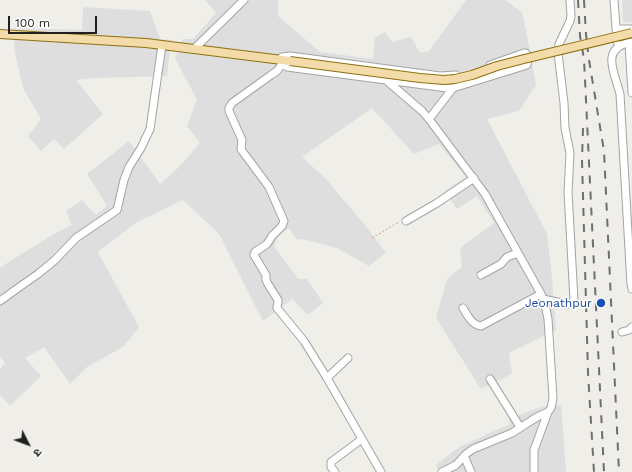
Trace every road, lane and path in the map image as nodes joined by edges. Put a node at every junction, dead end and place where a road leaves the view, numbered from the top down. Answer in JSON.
{"nodes":[{"id":1,"x":244,"y":0,"type":"edge"},
{"id":2,"x":570,"y":0,"type":"edge"},
{"id":3,"x":614,"y":0,"type":"edge"},
{"id":4,"x":632,"y":28,"type":"edge"},
{"id":5,"x":616,"y":29,"type":"junction"},
{"id":6,"x":632,"y":33,"type":"edge"},
{"id":7,"x":0,"y":34,"type":"edge"},
{"id":8,"x":631,"y":42,"type":"edge"},
{"id":9,"x":162,"y":45,"type":"junction"},
{"id":10,"x":617,"y":48,"type":"junction"},
{"id":11,"x":194,"y":49,"type":"junction"},
{"id":12,"x":284,"y":61,"type":"junction"},
{"id":13,"x":386,"y":80,"type":"junction"},
{"id":14,"x":453,"y":88,"type":"junction"},
{"id":15,"x":632,"y":93,"type":"edge"},
{"id":16,"x":429,"y":119,"type":"junction"},
{"id":17,"x":474,"y":178,"type":"junction"},
{"id":18,"x":406,"y":221,"type":"joint"},
{"id":19,"x":372,"y":238,"type":"dead end"},
{"id":20,"x":518,"y":253,"type":"junction"},
{"id":21,"x":481,"y":275,"type":"dead end"},
{"id":22,"x":632,"y":289,"type":"edge"},
{"id":23,"x":542,"y":296,"type":"junction"},
{"id":24,"x":0,"y":301,"type":"edge"},
{"id":25,"x":463,"y":308,"type":"dead end"},
{"id":26,"x":632,"y":327,"type":"edge"},
{"id":27,"x":622,"y":332,"type":"dead end"},
{"id":28,"x":348,"y":358,"type":"dead end"},
{"id":29,"x":327,"y":378,"type":"junction"},
{"id":30,"x":490,"y":379,"type":"dead end"},
{"id":31,"x":548,"y":412,"type":"junction"},
{"id":32,"x":520,"y":427,"type":"junction"},
{"id":33,"x":362,"y":438,"type":"junction"},
{"id":34,"x":464,"y":456,"type":"junction"},
{"id":35,"x":335,"y":472,"type":"edge"},
{"id":36,"x":381,"y":472,"type":"edge"},
{"id":37,"x":442,"y":472,"type":"edge"},
{"id":38,"x":471,"y":472,"type":"edge"},
{"id":39,"x":534,"y":472,"type":"edge"}],
"edges":[{"from":1,"to":11,"type":"street"},
{"from":2,"to":23,"type":"street"},
{"from":3,"to":5,"type":"street"},
{"from":4,"to":5,"type":"street"},
{"from":5,"to":10,"type":"street"},
{"from":6,"to":12,"type":"main road","bridge":true},
{"from":7,"to":9,"type":"main road"},
{"from":8,"to":10,"type":"street"},
{"from":8,"to":15,"type":"street"},
{"from":9,"to":11,"type":"main road"},
{"from":9,"to":24,"type":"street"},
{"from":10,"to":22,"type":"street"},
{"from":11,"to":12,"type":"main road"},
{"from":12,"to":13,"type":"street"},
{"from":12,"to":14,"type":"street"},
{"from":12,"to":29,"type":"street"},
{"from":13,"to":14,"type":"street"},
{"from":13,"to":16,"type":"street"},
{"from":14,"to":16,"type":"street"},
{"from":16,"to":17,"type":"street"},
{"from":17,"to":18,"type":"street"},
{"from":17,"to":20,"type":"street"},
{"from":18,"to":19,"type":"path"},
{"from":20,"to":21,"type":"street"},
{"from":20,"to":23,"type":"street"},
{"from":23,"to":25,"type":"street"},
{"from":23,"to":31,"type":"street"},
{"from":26,"to":27,"type":"street"},
{"from":28,"to":29,"type":"street"},
{"from":29,"to":33,"type":"street"},
{"from":30,"to":32,"type":"street"},
{"from":31,"to":32,"type":"street"},
{"from":31,"to":39,"type":"street"},
{"from":32,"to":34,"type":"street"},
{"from":33,"to":35,"type":"street"},
{"from":33,"to":36,"type":"street"},
{"from":34,"to":37,"type":"street"},
{"from":34,"to":38,"type":"street"}]}
